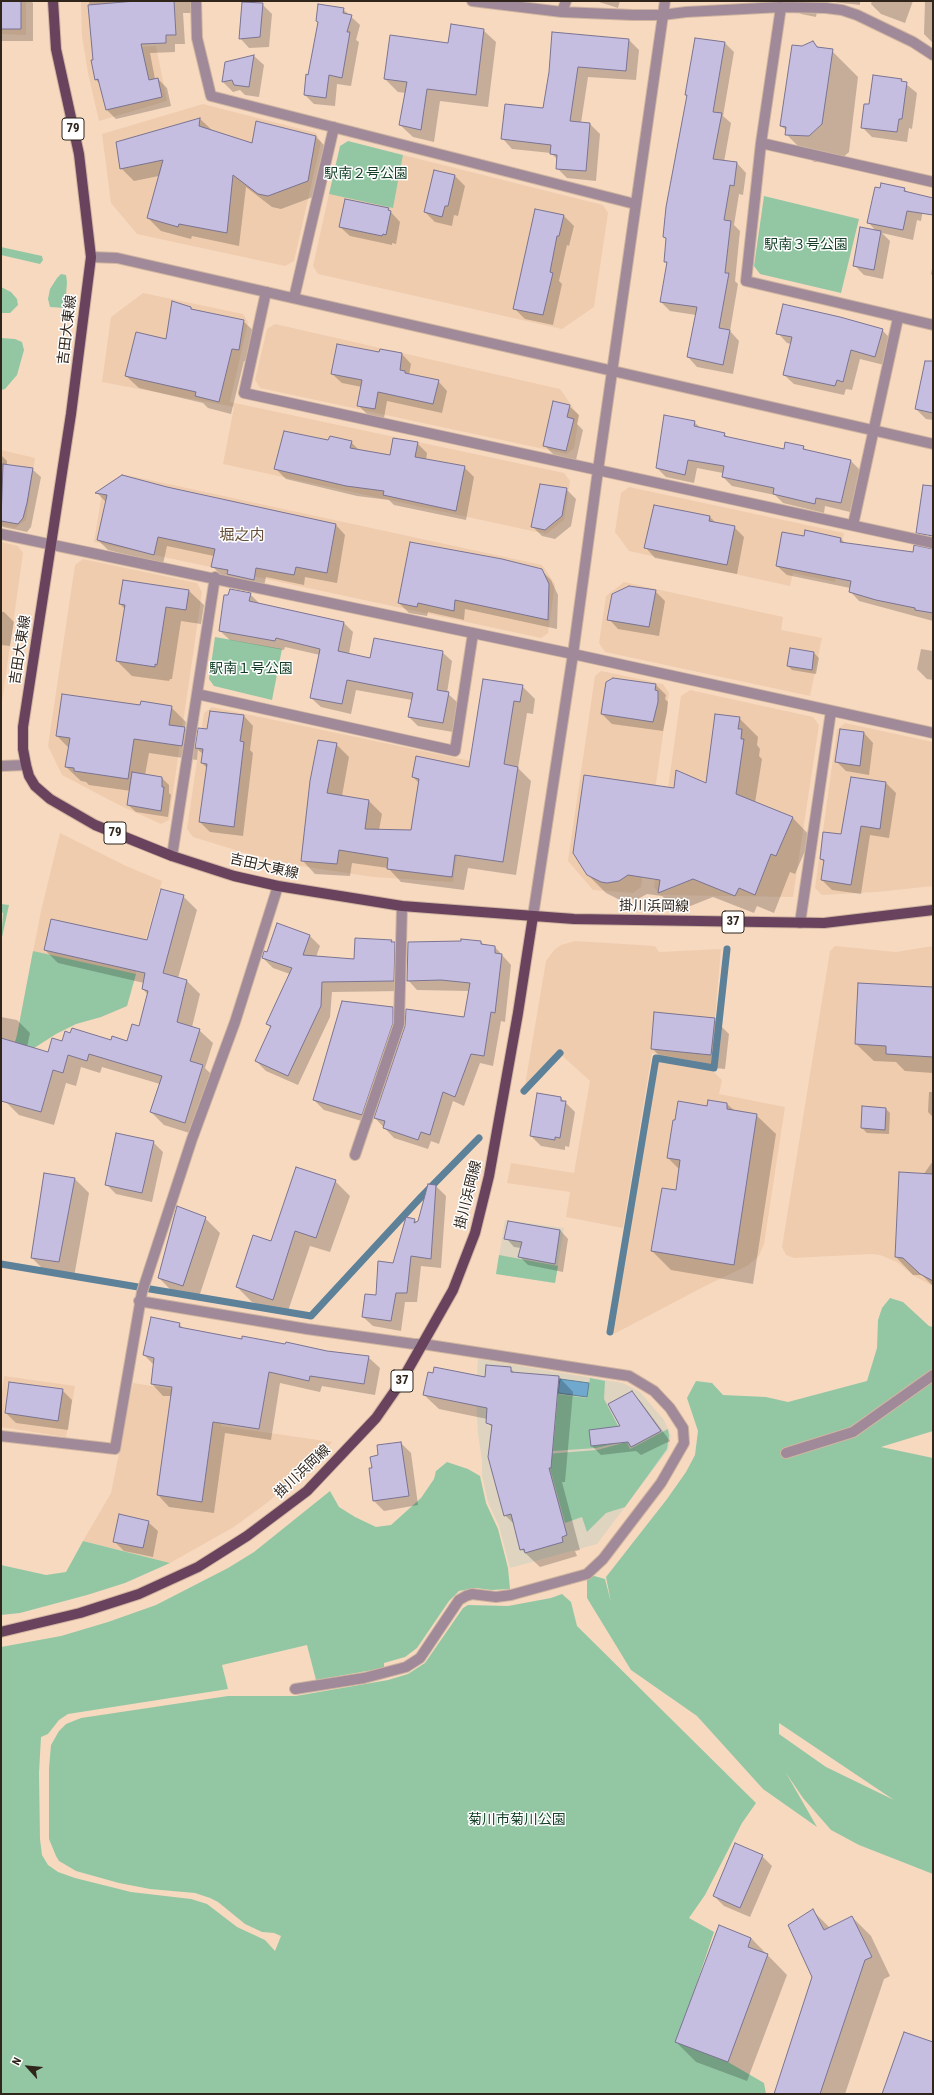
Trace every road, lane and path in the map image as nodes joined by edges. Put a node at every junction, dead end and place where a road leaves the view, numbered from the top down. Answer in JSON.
{"nodes":[{"id":1,"x":54,"y":1,"type":"edge"},
{"id":2,"x":196,"y":1,"type":"edge"},
{"id":3,"x":472,"y":1,"type":"edge"},
{"id":4,"x":566,"y":1,"type":"edge"},
{"id":5,"x":665,"y":1,"type":"edge"},
{"id":6,"x":781,"y":7,"type":"junction"},
{"id":7,"x":562,"y":12,"type":"junction"},
{"id":8,"x":662,"y":15,"type":"junction"},
{"id":9,"x":933,"y":55,"type":"edge"},
{"id":10,"x":334,"y":127,"type":"junction"},
{"id":11,"x":761,"y":143,"type":"junction"},
{"id":12,"x":933,"y":182,"type":"edge"},
{"id":13,"x":635,"y":204,"type":"junction"},
{"id":14,"x":91,"y":257,"type":"junction"},
{"id":15,"x":266,"y":292,"type":"junction"},
{"id":16,"x":294,"y":298,"type":"junction"},
{"id":17,"x":898,"y":318,"type":"junction"},
{"id":18,"x":933,"y":325,"type":"edge"},
{"id":19,"x":612,"y":370,"type":"junction"},
{"id":20,"x":873,"y":431,"type":"junction"},
{"id":21,"x":933,"y":444,"type":"edge"},
{"id":22,"x":598,"y":470,"type":"junction"},
{"id":23,"x":853,"y":525,"type":"junction"},
{"id":24,"x":1,"y":534,"type":"edge"},
{"id":25,"x":51,"y":543,"type":"junction"},
{"id":26,"x":933,"y":543,"type":"edge"},
{"id":27,"x":215,"y":577,"type":"junction"},
{"id":28,"x":473,"y":633,"type":"junction"},
{"id":29,"x":573,"y":654,"type":"junction"},
{"id":30,"x":197,"y":694,"type":"junction"},
{"id":31,"x":832,"y":711,"type":"junction"},
{"id":32,"x":933,"y":733,"type":"edge"},
{"id":33,"x":26,"y":765,"type":"junction"},
{"id":34,"x":1,"y":766,"type":"edge"},
{"id":35,"x":172,"y":856,"type":"junction"},
{"id":36,"x":278,"y":886,"type":"junction"},
{"id":37,"x":402,"y":906,"type":"junction"},
{"id":38,"x":933,"y":910,"type":"edge"},
{"id":39,"x":533,"y":916,"type":"junction"},
{"id":40,"x":800,"y":923,"type":"junction"},
{"id":41,"x":355,"y":1155,"type":"dead end"},
{"id":42,"x":142,"y":1292,"type":"junction"},
{"id":43,"x":423,"y":1344,"type":"junction"},
{"id":44,"x":933,"y":1375,"type":"edge"},
{"id":45,"x":1,"y":1436,"type":"edge"},
{"id":46,"x":786,"y":1453,"type":"dead end"},
{"id":47,"x":1,"y":1632,"type":"edge"},
{"id":48,"x":295,"y":1688,"type":"dead end"}],
"edges":[{"from":1,"to":14,"type":"main road","name":"吉田大東線","number":"79"},
{"from":2,"to":10,"type":"street"},
{"from":3,"to":7,"type":"street"},
{"from":4,"to":7,"type":"street"},
{"from":5,"to":8,"type":"street"},
{"from":6,"to":8,"type":"street"},
{"from":6,"to":9,"type":"street"},
{"from":6,"to":11,"type":"street"},
{"from":7,"to":8,"type":"street"},
{"from":8,"to":13,"type":"street"},
{"from":10,"to":13,"type":"street"},
{"from":10,"to":16,"type":"street"},
{"from":11,"to":12,"type":"street"},
{"from":11,"to":17,"type":"street"},
{"from":13,"to":19,"type":"street"},
{"from":14,"to":15,"type":"street"},
{"from":14,"to":25,"type":"main road","name":"吉田大東線","number":"79"},
{"from":15,"to":16,"type":"street"},
{"from":15,"to":22,"type":"street"},
{"from":16,"to":19,"type":"street"},
{"from":17,"to":18,"type":"street"},
{"from":17,"to":20,"type":"street"},
{"from":19,"to":20,"type":"street"},
{"from":19,"to":22,"type":"street"},
{"from":20,"to":21,"type":"street"},
{"from":20,"to":23,"type":"street"},
{"from":22,"to":23,"type":"street"},
{"from":22,"to":29,"type":"street"},
{"from":23,"to":26,"type":"street"},
{"from":24,"to":25,"type":"street"},
{"from":25,"to":27,"type":"street"},
{"from":25,"to":33,"type":"main road","name":"吉田大東線","number":"79"},
{"from":27,"to":28,"type":"street"},
{"from":27,"to":30,"type":"street"},
{"from":28,"to":29,"type":"street"},
{"from":28,"to":30,"type":"street"},
{"from":29,"to":31,"type":"street"},
{"from":29,"to":39,"type":"street"},
{"from":30,"to":35,"type":"street"},
{"from":31,"to":32,"type":"street"},
{"from":31,"to":40,"type":"street"},
{"from":33,"to":34,"type":"street"},
{"from":33,"to":35,"type":"main road","name":"吉田大東線","number":"79"},
{"from":35,"to":36,"type":"main road","name":"吉田大東線","number":"79"},
{"from":36,"to":37,"type":"main road","name":"吉田大東線","number":"79"},
{"from":36,"to":42,"type":"street"},
{"from":37,"to":39,"type":"main road","name":"吉田大東線","number":"79"},
{"from":37,"to":41,"type":"street"},
{"from":38,"to":40,"type":"main road","name":"掛川浜岡線","number":"37"},
{"from":39,"to":40,"type":"main road","name":"掛川浜岡線","number":"37"},
{"from":39,"to":43,"type":"main road","name":"掛川浜岡線","number":"37"},
{"from":42,"to":43,"type":"street"},
{"from":42,"to":45,"type":"street"},
{"from":43,"to":47,"type":"main road","name":"掛川浜岡線","number":"37"},
{"from":43,"to":48,"type":"street"},
{"from":44,"to":46,"type":"street"}]}
